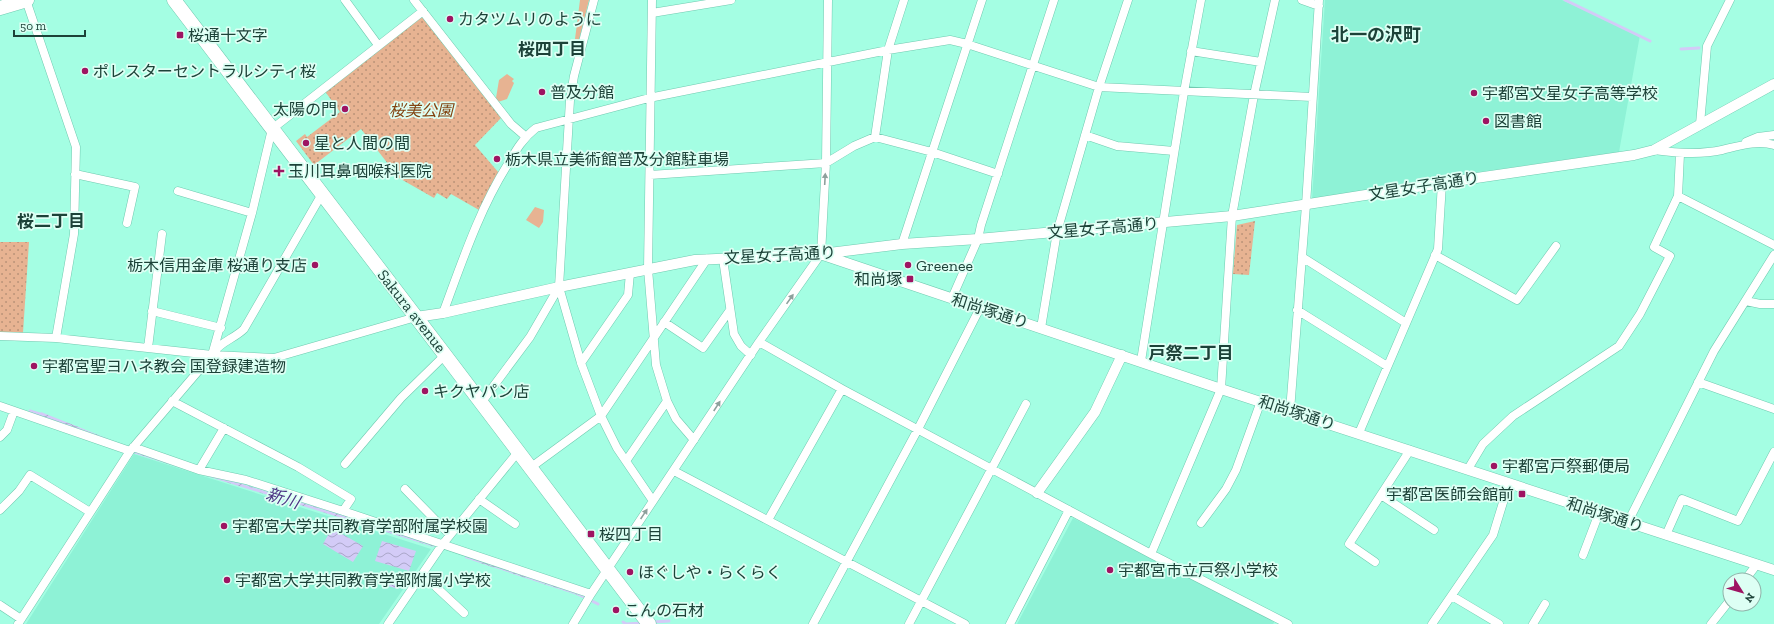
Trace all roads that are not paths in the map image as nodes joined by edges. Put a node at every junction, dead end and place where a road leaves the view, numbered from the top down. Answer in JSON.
{"nodes":[{"id":1,"x":27,"y":0,"type":"edge"},
{"id":2,"x":174,"y":0,"type":"edge"},
{"id":3,"x":345,"y":0,"type":"edge"},
{"id":4,"x":414,"y":0,"type":"edge"},
{"id":5,"x":594,"y":0,"type":"edge"},
{"id":6,"x":652,"y":0,"type":"edge"},
{"id":7,"x":731,"y":0,"type":"edge"},
{"id":8,"x":828,"y":0,"type":"edge"},
{"id":9,"x":904,"y":0,"type":"edge"},
{"id":10,"x":982,"y":0,"type":"edge"},
{"id":11,"x":1054,"y":0,"type":"edge"},
{"id":12,"x":1128,"y":0,"type":"edge"},
{"id":13,"x":1201,"y":0,"type":"edge"},
{"id":14,"x":1275,"y":0,"type":"edge"},
{"id":15,"x":1302,"y":0,"type":"edge"},
{"id":16,"x":1730,"y":0,"type":"edge"},
{"id":17,"x":1319,"y":3,"type":"edge"},
{"id":18,"x":0,"y":8,"type":"edge"},
{"id":19,"x":423,"y":11,"type":"junction"},
{"id":20,"x":652,"y":13,"type":"junction"},
{"id":21,"x":967,"y":44,"type":"junction"},
{"id":22,"x":378,"y":45,"type":"junction"},
{"id":23,"x":888,"y":50,"type":"junction"},
{"id":24,"x":1191,"y":51,"type":"junction"},
{"id":25,"x":1261,"y":62,"type":"junction"},
{"id":26,"x":826,"y":63,"type":"junction"},
{"id":27,"x":1032,"y":66,"type":"junction"},
{"id":28,"x":1774,"y":84,"type":"edge"},
{"id":29,"x":1099,"y":87,"type":"junction"},
{"id":30,"x":1184,"y":92,"type":"junction"},
{"id":31,"x":1254,"y":95,"type":"junction"},
{"id":32,"x":1312,"y":97,"type":"junction"},
{"id":33,"x":649,"y":98,"type":"junction"},
{"id":34,"x":569,"y":119,"type":"junction"},
{"id":35,"x":1700,"y":124,"type":"junction"},
{"id":36,"x":272,"y":129,"type":"junction"},
{"id":37,"x":1085,"y":135,"type":"junction"},
{"id":38,"x":1774,"y":135,"type":"edge"},
{"id":39,"x":525,"y":136,"type":"junction"},
{"id":40,"x":875,"y":137,"type":"junction"},
{"id":41,"x":1739,"y":144,"type":"junction"},
{"id":42,"x":1774,"y":145,"type":"edge"},
{"id":43,"x":1654,"y":150,"type":"junction"},
{"id":44,"x":1174,"y":151,"type":"junction"},
{"id":45,"x":932,"y":152,"type":"junction"},
{"id":46,"x":1680,"y":154,"type":"junction"},
{"id":47,"x":826,"y":163,"type":"junction"},
{"id":48,"x":75,"y":174,"type":"junction"},
{"id":49,"x":998,"y":174,"type":"junction"},
{"id":50,"x":650,"y":175,"type":"junction"},
{"id":51,"x":1442,"y":183,"type":"junction"},
{"id":52,"x":178,"y":191,"type":"dead end"},
{"id":53,"x":322,"y":194,"type":"junction"},
{"id":54,"x":1678,"y":196,"type":"junction"},
{"id":55,"x":1306,"y":205,"type":"junction"},
{"id":56,"x":252,"y":213,"type":"junction"},
{"id":57,"x":1232,"y":216,"type":"junction"},
{"id":58,"x":127,"y":223,"type":"dead end"},
{"id":59,"x":1164,"y":223,"type":"junction"},
{"id":60,"x":1057,"y":232,"type":"junction"},
{"id":61,"x":162,"y":234,"type":"dead end"},
{"id":62,"x":978,"y":239,"type":"junction"},
{"id":63,"x":902,"y":244,"type":"junction"},
{"id":64,"x":1774,"y":245,"type":"edge"},
{"id":65,"x":1556,"y":246,"type":"dead end"},
{"id":66,"x":821,"y":254,"type":"junction"},
{"id":67,"x":1435,"y":255,"type":"junction"},
{"id":68,"x":1774,"y":255,"type":"edge"},
{"id":69,"x":1302,"y":257,"type":"junction"},
{"id":70,"x":707,"y":259,"type":"junction"},
{"id":71,"x":723,"y":259,"type":"junction"},
{"id":72,"x":648,"y":269,"type":"junction"},
{"id":73,"x":630,"y":273,"type":"junction"},
{"id":74,"x":559,"y":287,"type":"junction"},
{"id":75,"x":952,"y":298,"type":"junction"},
{"id":76,"x":1746,"y":301,"type":"junction"},
{"id":77,"x":1774,"y":304,"type":"edge"},
{"id":78,"x":980,"y":308,"type":"junction"},
{"id":79,"x":730,"y":310,"type":"junction"},
{"id":80,"x":1298,"y":310,"type":"junction"},
{"id":81,"x":152,"y":311,"type":"junction"},
{"id":82,"x":443,"y":313,"type":"junction"},
{"id":83,"x":416,"y":317,"type":"junction"},
{"id":84,"x":664,"y":322,"type":"junction"},
{"id":85,"x":1406,"y":323,"type":"junction"},
{"id":86,"x":221,"y":328,"type":"junction"},
{"id":87,"x":1041,"y":328,"type":"junction"},
{"id":88,"x":0,"y":336,"type":"edge"},
{"id":89,"x":56,"y":338,"type":"junction"},
{"id":90,"x":654,"y":338,"type":"junction"},
{"id":91,"x":759,"y":342,"type":"junction"},
{"id":92,"x":148,"y":348,"type":"junction"},
{"id":93,"x":751,"y":354,"type":"junction"},
{"id":94,"x":212,"y":355,"type":"junction"},
{"id":95,"x":445,"y":355,"type":"junction"},
{"id":96,"x":1122,"y":355,"type":"junction"},
{"id":97,"x":1141,"y":361,"type":"junction"},
{"id":98,"x":582,"y":362,"type":"junction"},
{"id":99,"x":1387,"y":366,"type":"junction"},
{"id":100,"x":1698,"y":382,"type":"junction"},
{"id":101,"x":842,"y":389,"type":"junction"},
{"id":102,"x":1221,"y":389,"type":"junction"},
{"id":103,"x":172,"y":401,"type":"junction"},
{"id":104,"x":668,"y":401,"type":"junction"},
{"id":105,"x":1261,"y":402,"type":"junction"},
{"id":106,"x":481,"y":403,"type":"junction"},
{"id":107,"x":1026,"y":404,"type":"dead end"},
{"id":108,"x":0,"y":406,"type":"edge"},
{"id":109,"x":1774,"y":409,"type":"edge"},
{"id":110,"x":14,"y":411,"type":"junction"},
{"id":111,"x":1290,"y":411,"type":"junction"},
{"id":112,"x":600,"y":416,"type":"junction"},
{"id":113,"x":224,"y":428,"type":"junction"},
{"id":114,"x":918,"y":429,"type":"junction"},
{"id":115,"x":1359,"y":433,"type":"junction"},
{"id":116,"x":0,"y":437,"type":"edge"},
{"id":117,"x":694,"y":440,"type":"junction"},
{"id":118,"x":132,"y":449,"type":"junction"},
{"id":119,"x":1410,"y":450,"type":"junction"},
{"id":120,"x":518,"y":452,"type":"junction"},
{"id":121,"x":1774,"y":452,"type":"edge"},
{"id":122,"x":626,"y":461,"type":"junction"},
{"id":123,"x":345,"y":464,"type":"dead end"},
{"id":124,"x":530,"y":468,"type":"junction"},
{"id":125,"x":992,"y":468,"type":"junction"},
{"id":126,"x":1468,"y":469,"type":"junction"},
{"id":127,"x":199,"y":470,"type":"junction"},
{"id":128,"x":674,"y":471,"type":"junction"},
{"id":129,"x":1509,"y":483,"type":"junction"},
{"id":130,"x":405,"y":489,"type":"dead end"},
{"id":131,"x":1037,"y":493,"type":"junction"},
{"id":132,"x":1381,"y":495,"type":"junction"},
{"id":133,"x":480,"y":499,"type":"junction"},
{"id":134,"x":653,"y":500,"type":"junction"},
{"id":135,"x":0,"y":510,"type":"edge"},
{"id":136,"x":1069,"y":510,"type":"junction"},
{"id":137,"x":343,"y":511,"type":"junction"},
{"id":138,"x":90,"y":512,"type":"junction"},
{"id":139,"x":1599,"y":513,"type":"junction"},
{"id":140,"x":768,"y":520,"type":"junction"},
{"id":141,"x":1628,"y":522,"type":"junction"},
{"id":142,"x":1201,"y":523,"type":"dead end"},
{"id":143,"x":515,"y":524,"type":"dead end"},
{"id":144,"x":1434,"y":530,"type":"dead end"},
{"id":145,"x":1666,"y":534,"type":"junction"},
{"id":146,"x":450,"y":535,"type":"junction"},
{"id":147,"x":442,"y":545,"type":"junction"},
{"id":148,"x":1151,"y":554,"type":"junction"},
{"id":149,"x":1583,"y":555,"type":"dead end"},
{"id":150,"x":846,"y":562,"type":"junction"},
{"id":151,"x":1375,"y":562,"type":"dead end"},
{"id":152,"x":1757,"y":564,"type":"junction"},
{"id":153,"x":607,"y":570,"type":"junction"},
{"id":154,"x":1774,"y":570,"type":"edge"},
{"id":155,"x":1751,"y":572,"type":"edge"},
{"id":156,"x":422,"y":574,"type":"junction"},
{"id":157,"x":591,"y":594,"type":"junction"},
{"id":158,"x":1452,"y":596,"type":"junction"},
{"id":159,"x":920,"y":601,"type":"junction"},
{"id":160,"x":1545,"y":604,"type":"dead end"},
{"id":161,"x":0,"y":605,"type":"edge"},
{"id":162,"x":1722,"y":610,"type":"edge"},
{"id":163,"x":464,"y":613,"type":"dead end"},
{"id":164,"x":20,"y":621,"type":"edge"},
{"id":165,"x":1283,"y":623,"type":"edge"},
{"id":166,"x":388,"y":624,"type":"edge"},
{"id":167,"x":573,"y":624,"type":"edge"},
{"id":168,"x":649,"y":624,"type":"edge"},
{"id":169,"x":813,"y":624,"type":"edge"},
{"id":170,"x":909,"y":624,"type":"edge"},
{"id":171,"x":965,"y":624,"type":"edge"},
{"id":172,"x":1010,"y":624,"type":"edge"},
{"id":173,"x":1432,"y":624,"type":"edge"},
{"id":174,"x":1499,"y":624,"type":"edge"},
{"id":175,"x":1533,"y":624,"type":"edge"},
{"id":176,"x":1711,"y":624,"type":"edge"}],
"edges":[{"from":1,"to":18,"type":"highway"},
{"from":1,"to":48,"type":"street"},
{"from":2,"to":36,"type":"highway","name":"Sakura avenue"},
{"from":3,"to":22,"type":"street"},
{"from":4,"to":19,"type":"street"},
{"from":5,"to":34,"type":"street"},
{"from":6,"to":20,"type":"street"},
{"from":7,"to":20,"type":"street"},
{"from":8,"to":26,"type":"street"},
{"from":9,"to":23,"type":"street"},
{"from":10,"to":21,"type":"street"},
{"from":11,"to":27,"type":"street"},
{"from":12,"to":29,"type":"street"},
{"from":13,"to":24,"type":"street"},
{"from":14,"to":25,"type":"street"},
{"from":15,"to":17,"type":"street"},
{"from":16,"to":35,"type":"street"},
{"from":17,"to":32,"type":"street"},
{"from":19,"to":22,"type":"street"},
{"from":19,"to":39,"type":"street"},
{"from":20,"to":33,"type":"street"},
{"from":21,"to":23,"type":"street"},
{"from":21,"to":27,"type":"street"},
{"from":21,"to":45,"type":"street"},
{"from":22,"to":36,"type":"street"},
{"from":23,"to":26,"type":"street"},
{"from":23,"to":40,"type":"street"},
{"from":24,"to":25,"type":"street"},
{"from":24,"to":30,"type":"street"},
{"from":25,"to":31,"type":"street"},
{"from":26,"to":33,"type":"street"},
{"from":26,"to":47,"type":"street"},
{"from":27,"to":29,"type":"street"},
{"from":27,"to":49,"type":"street"},
{"from":28,"to":35,"type":"street","name":"文星女子高通り"},
{"from":29,"to":30,"type":"street"},
{"from":29,"to":37,"type":"street"},
{"from":30,"to":31,"type":"street"},
{"from":30,"to":44,"type":"street"},
{"from":31,"to":32,"type":"street"},
{"from":31,"to":57,"type":"street"},
{"from":32,"to":55,"type":"street"},
{"from":33,"to":34,"type":"street"},
{"from":33,"to":50,"type":"street"},
{"from":34,"to":39,"type":"street"},
{"from":34,"to":74,"type":"street"},
{"from":35,"to":43,"type":"street","name":"文星女子高通り"},
{"from":36,"to":53,"type":"highway","name":"Sakura avenue"},
{"from":36,"to":56,"type":"street"},
{"from":37,"to":44,"type":"street"},
{"from":37,"to":60,"type":"street"},
{"from":38,"to":41,"type":"street"},
{"from":39,"to":82,"type":"street"},
{"from":40,"to":45,"type":"street"},
{"from":40,"to":47,"type":"street"},
{"from":41,"to":42,"type":"street"},
{"from":41,"to":46,"type":"street"},
{"from":43,"to":46,"type":"street"},
{"from":43,"to":51,"type":"street","name":"文星女子高通り"},
{"from":44,"to":59,"type":"street"},
{"from":45,"to":49,"type":"street"},
{"from":45,"to":63,"type":"street"},
{"from":46,"to":54,"type":"street"},
{"from":47,"to":50,"type":"street"},
{"from":66,"to":47,"type":"street","one_way":true},
{"from":48,"to":58,"type":"street"},
{"from":48,"to":89,"type":"street"},
{"from":49,"to":62,"type":"street"},
{"from":50,"to":72,"type":"street"},
{"from":51,"to":55,"type":"street","name":"文星女子高通り"},
{"from":51,"to":67,"type":"street"},
{"from":52,"to":56,"type":"street"},
{"from":53,"to":83,"type":"highway","name":"Sakura avenue"},
{"from":53,"to":94,"type":"street"},
{"from":54,"to":64,"type":"street"},
{"from":54,"to":126,"type":"street"},
{"from":55,"to":57,"type":"street","name":"文星女子高通り"},
{"from":55,"to":69,"type":"street"},
{"from":56,"to":86,"type":"street"},
{"from":57,"to":59,"type":"street","name":"文星女子高通り"},
{"from":57,"to":102,"type":"street"},
{"from":59,"to":60,"type":"street","name":"文星女子高通り"},
{"from":59,"to":97,"type":"street"},
{"from":60,"to":62,"type":"street","name":"文星女子高通り"},
{"from":60,"to":87,"type":"street"},
{"from":61,"to":81,"type":"street"},
{"from":62,"to":63,"type":"street","name":"文星女子高通り"},
{"from":62,"to":75,"type":"street"},
{"from":63,"to":66,"type":"street","name":"文星女子高通り"},
{"from":65,"to":67,"type":"street"},
{"from":66,"to":71,"type":"street","name":"文星女子高通り"},
{"from":66,"to":75,"type":"street","name":"和尚塚通り"},
{"from":91,"to":66,"type":"street","one_way":true},
{"from":67,"to":85,"type":"street"},
{"from":68,"to":76,"type":"street"},
{"from":69,"to":80,"type":"street"},
{"from":69,"to":85,"type":"street"},
{"from":70,"to":71,"type":"street","name":"文星女子高通り"},
{"from":70,"to":72,"type":"street","name":"文星女子高通り"},
{"from":70,"to":84,"type":"street"},
{"from":71,"to":79,"type":"street"},
{"from":72,"to":73,"type":"street","name":"文星女子高通り"},
{"from":72,"to":90,"type":"street"},
{"from":73,"to":74,"type":"street","name":"文星女子高通り"},
{"from":73,"to":98,"type":"street"},
{"from":74,"to":82,"type":"street","name":"文星女子高通り"},
{"from":74,"to":98,"type":"street"},
{"from":74,"to":106,"type":"street"},
{"from":75,"to":78,"type":"street","name":"和尚塚通り"},
{"from":76,"to":77,"type":"street"},
{"from":76,"to":100,"type":"street"},
{"from":78,"to":87,"type":"street","name":"和尚塚通り"},
{"from":78,"to":114,"type":"street"},
{"from":79,"to":84,"type":"street"},
{"from":79,"to":93,"type":"street"},
{"from":80,"to":99,"type":"street"},
{"from":80,"to":111,"type":"street"},
{"from":81,"to":86,"type":"street"},
{"from":81,"to":92,"type":"street"},
{"from":82,"to":83,"type":"street","name":"文星女子高通り"},
{"from":83,"to":94,"type":"street"},
{"from":83,"to":95,"type":"highway","name":"Sakura avenue"},
{"from":84,"to":90,"type":"street"},
{"from":85,"to":99,"type":"street"},
{"from":86,"to":94,"type":"street"},
{"from":87,"to":96,"type":"street","name":"和尚塚通り"},
{"from":88,"to":89,"type":"street"},
{"from":89,"to":92,"type":"street"},
{"from":90,"to":104,"type":"street"},
{"from":90,"to":112,"type":"street"},
{"from":91,"to":93,"type":"street"},
{"from":91,"to":101,"type":"street"},
{"from":92,"to":94,"type":"street"},
{"from":117,"to":93,"type":"street","one_way":true},
{"from":94,"to":103,"type":"street"},
{"from":95,"to":106,"type":"highway","name":"Sakura avenue"},
{"from":95,"to":123,"type":"street"},
{"from":96,"to":97,"type":"street","name":"和尚塚通り"},
{"from":96,"to":131,"type":"street"},
{"from":97,"to":102,"type":"street","name":"和尚塚通り"},
{"from":98,"to":112,"type":"street"},
{"from":99,"to":115,"type":"street"},
{"from":100,"to":109,"type":"street"},
{"from":100,"to":141,"type":"street"},
{"from":101,"to":114,"type":"street"},
{"from":101,"to":140,"type":"street"},
{"from":102,"to":105,"type":"street","name":"和尚塚通り"},
{"from":102,"to":148,"type":"street"},
{"from":103,"to":113,"type":"street"},
{"from":103,"to":118,"type":"street"},
{"from":104,"to":117,"type":"street"},
{"from":104,"to":122,"type":"street"},
{"from":105,"to":111,"type":"street","name":"和尚塚通り"},
{"from":105,"to":142,"type":"street"},
{"from":106,"to":120,"type":"highway","name":"Sakura avenue"},
{"from":107,"to":125,"type":"street"},
{"from":108,"to":110,"type":"street"},
{"from":110,"to":116,"type":"street"},
{"from":110,"to":118,"type":"street"},
{"from":111,"to":115,"type":"street","name":"和尚塚通り"},
{"from":112,"to":122,"type":"street"},
{"from":112,"to":124,"type":"street"},
{"from":113,"to":127,"type":"street"},
{"from":113,"to":137,"type":"street"},
{"from":114,"to":125,"type":"street"},
{"from":114,"to":150,"type":"street"},
{"from":115,"to":119,"type":"street","name":"和尚塚通り"},
{"from":117,"to":128,"type":"street"},
{"from":118,"to":127,"type":"street"},
{"from":118,"to":138,"type":"street"},
{"from":119,"to":126,"type":"street","name":"和尚塚通り"},
{"from":119,"to":132,"type":"street"},
{"from":120,"to":124,"type":"highway","name":"Sakura avenue"},
{"from":120,"to":133,"type":"street"},
{"from":121,"to":145,"type":"street"},
{"from":122,"to":134,"type":"street"},
{"from":124,"to":153,"type":"highway","name":"Sakura avenue"},
{"from":125,"to":131,"type":"street"},
{"from":125,"to":159,"type":"street"},
{"from":126,"to":129,"type":"street","name":"和尚塚通り"},
{"from":127,"to":137,"type":"street"},
{"from":128,"to":134,"type":"street"},
{"from":128,"to":140,"type":"street"},
{"from":129,"to":139,"type":"street","name":"和尚塚通り"},
{"from":129,"to":158,"type":"street"},
{"from":130,"to":146,"type":"street"},
{"from":131,"to":136,"type":"street"},
{"from":132,"to":144,"type":"street"},
{"from":132,"to":151,"type":"street"},
{"from":133,"to":143,"type":"street"},
{"from":133,"to":146,"type":"street"},
{"from":153,"to":134,"type":"street","one_way":true},
{"from":135,"to":138,"type":"street"},
{"from":136,"to":148,"type":"street"},
{"from":136,"to":172,"type":"street"},
{"from":137,"to":147,"type":"street"},
{"from":138,"to":164,"type":"street"},
{"from":139,"to":141,"type":"street","name":"和尚塚通り"},
{"from":139,"to":149,"type":"street"},
{"from":140,"to":150,"type":"street"},
{"from":141,"to":145,"type":"street","name":"和尚塚通り"},
{"from":145,"to":152,"type":"street","name":"和尚塚通り"},
{"from":146,"to":147,"type":"street"},
{"from":147,"to":156,"type":"street"},
{"from":147,"to":157,"type":"street"},
{"from":148,"to":165,"type":"street"},
{"from":150,"to":159,"type":"street"},
{"from":150,"to":169,"type":"street"},
{"from":152,"to":154,"type":"street","name":"和尚塚通り"},
{"from":152,"to":155,"type":"street"},
{"from":153,"to":157,"type":"street"},
{"from":153,"to":168,"type":"highway","name":"Sakura avenue"},
{"from":156,"to":163,"type":"street"},
{"from":156,"to":166,"type":"street"},
{"from":157,"to":167,"type":"street"},
{"from":158,"to":173,"type":"street"},
{"from":158,"to":174,"type":"street"},
{"from":159,"to":170,"type":"street"},
{"from":159,"to":171,"type":"street"},
{"from":160,"to":175,"type":"street"},
{"from":161,"to":164,"type":"street"},
{"from":162,"to":176,"type":"street"}]}
